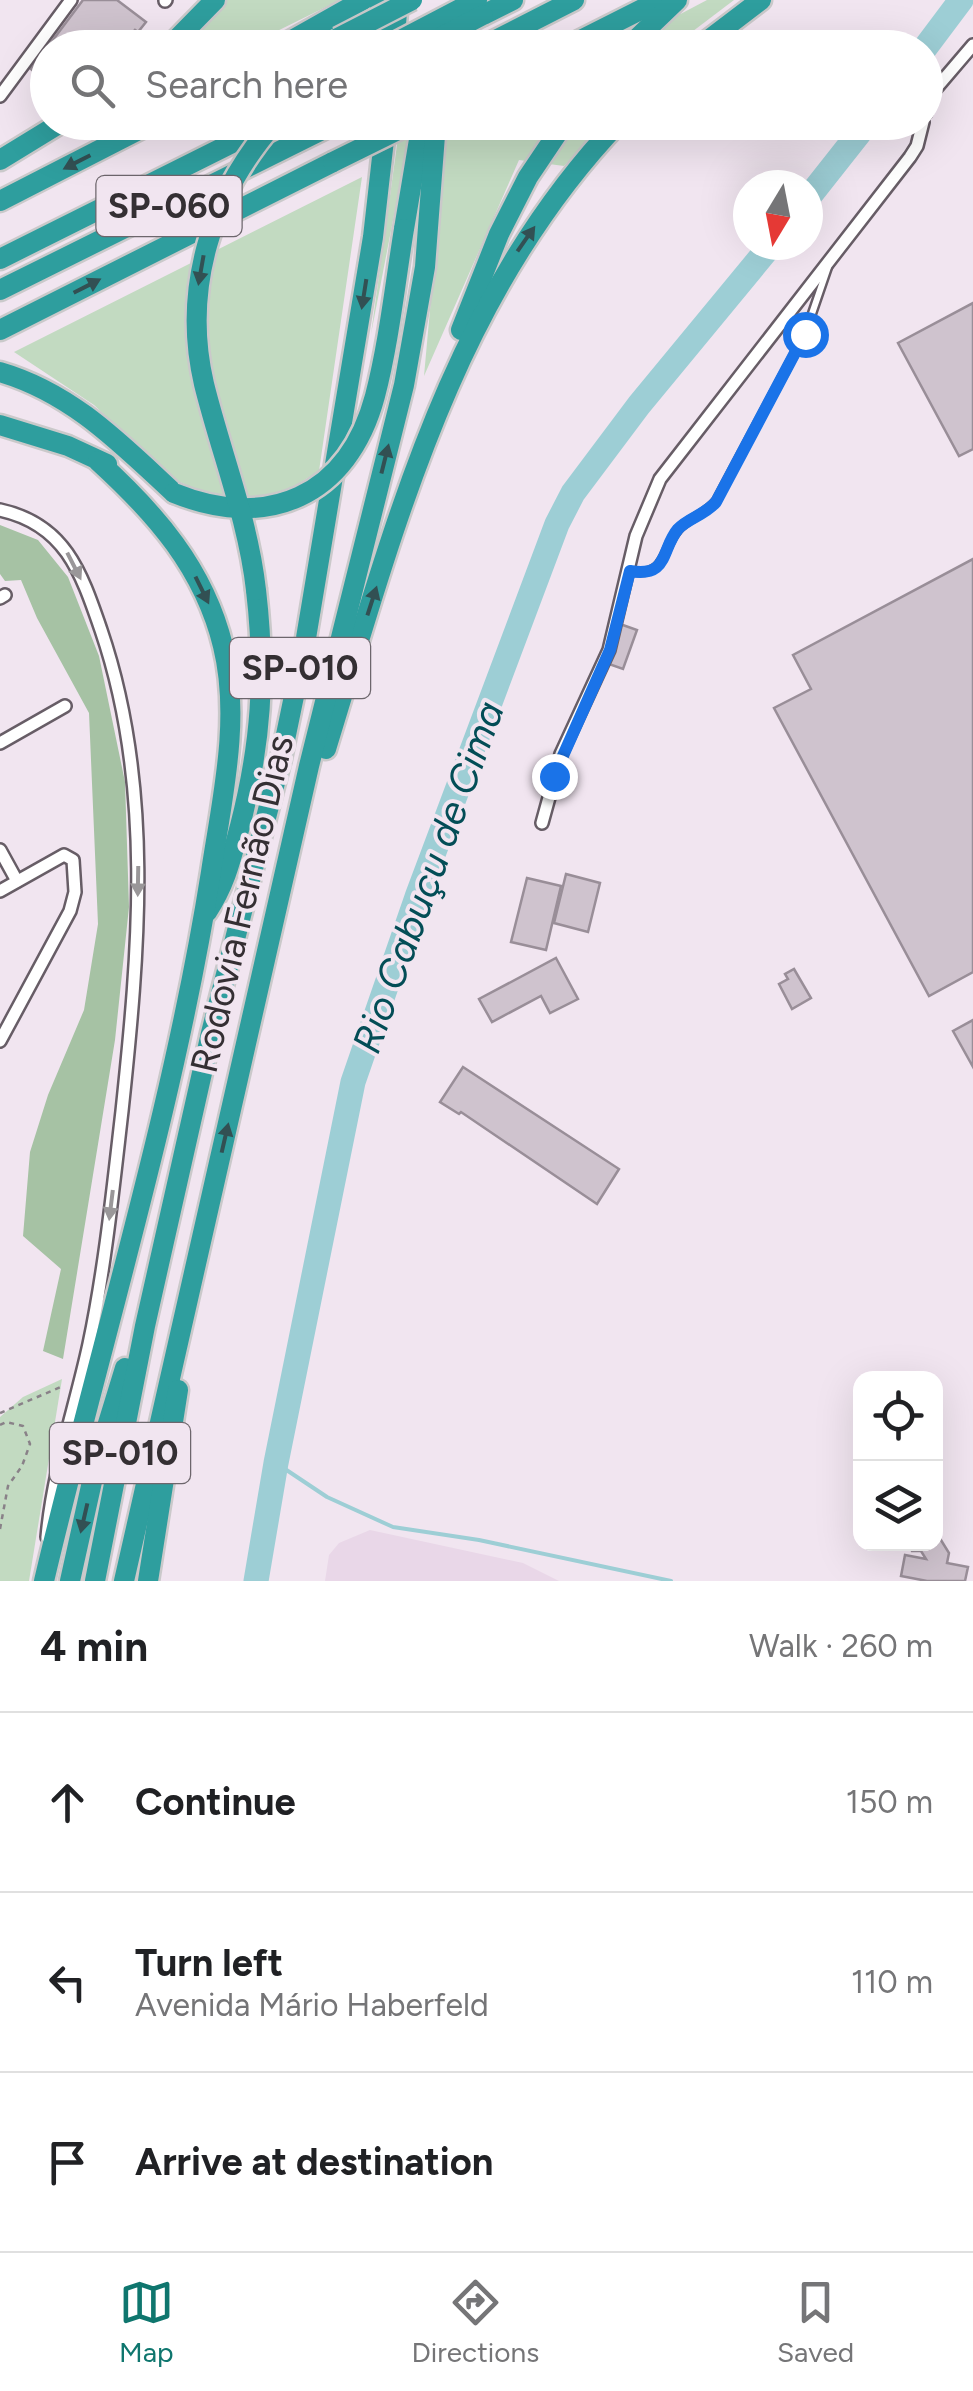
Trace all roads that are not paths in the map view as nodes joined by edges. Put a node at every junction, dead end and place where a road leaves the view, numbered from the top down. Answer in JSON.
{"nodes":[{"id":1,"x":71,"y":0,"type":"edge"},
{"id":2,"x":215,"y":0,"type":"edge"},
{"id":3,"x":363,"y":0,"type":"edge"},
{"id":4,"x":380,"y":0,"type":"edge"},
{"id":5,"x":398,"y":0,"type":"edge"},
{"id":6,"x":412,"y":0,"type":"edge"},
{"id":7,"x":444,"y":0,"type":"edge"},
{"id":8,"x":512,"y":0,"type":"edge"},
{"id":9,"x":574,"y":0,"type":"edge"},
{"id":10,"x":660,"y":0,"type":"edge"},
{"id":11,"x":677,"y":0,"type":"edge"},
{"id":12,"x":761,"y":0,"type":"edge"},
{"id":13,"x":480,"y":8,"type":"edge"},
{"id":14,"x":49,"y":30,"type":"edge"},
{"id":15,"x":186,"y":30,"type":"edge"},
{"id":16,"x":309,"y":30,"type":"edge"},
{"id":17,"x":354,"y":30,"type":"edge"},
{"id":18,"x":381,"y":30,"type":"edge"},
{"id":19,"x":396,"y":30,"type":"edge"},
{"id":20,"x":426,"y":30,"type":"edge"},
{"id":21,"x":440,"y":30,"type":"edge"},
{"id":22,"x":447,"y":30,"type":"edge"},
{"id":23,"x":515,"y":30,"type":"edge"},
{"id":24,"x":601,"y":30,"type":"edge"},
{"id":25,"x":646,"y":30,"type":"edge"},
{"id":26,"x":722,"y":30,"type":"edge"},
{"id":27,"x":973,"y":45,"type":"edge"},
{"id":28,"x":30,"y":55,"type":"edge"},
{"id":29,"x":943,"y":80,"type":"edge"},
{"id":30,"x":0,"y":96,"type":"edge"},
{"id":31,"x":33,"y":140,"type":"edge"},
{"id":32,"x":119,"y":140,"type":"edge"},
{"id":33,"x":238,"y":140,"type":"edge"},
{"id":34,"x":260,"y":140,"type":"edge"},
{"id":35,"x":302,"y":140,"type":"edge"},
{"id":36,"x":374,"y":140,"type":"edge"},
{"id":37,"x":378,"y":140,"type":"edge"},
{"id":38,"x":384,"y":140,"type":"edge"},
{"id":39,"x":419,"y":140,"type":"edge"},
{"id":40,"x":435,"y":140,"type":"edge"},
{"id":41,"x":554,"y":140,"type":"edge"},
{"id":42,"x":604,"y":140,"type":"edge"},
{"id":43,"x":918,"y":140,"type":"edge"},
{"id":44,"x":0,"y":160,"type":"edge"},
{"id":45,"x":379,"y":198,"type":"junction"},
{"id":46,"x":0,"y":201,"type":"edge"},
{"id":47,"x":0,"y":259,"type":"edge"},
{"id":48,"x":830,"y":261,"type":"junction"},
{"id":49,"x":0,"y":290,"type":"edge"},
{"id":50,"x":0,"y":330,"type":"edge"},
{"id":51,"x":0,"y":372,"type":"edge"},
{"id":52,"x":0,"y":425,"type":"edge"},
{"id":53,"x":98,"y":460,"type":"junction"},
{"id":54,"x":415,"y":470,"type":"junction"},
{"id":55,"x":174,"y":493,"type":"junction"},
{"id":56,"x":0,"y":510,"type":"edge"},
{"id":57,"x":630,"y":571,"type":"junction"},
{"id":58,"x":65,"y":706,"type":"dead end"},
{"id":59,"x":0,"y":743,"type":"edge"},
{"id":60,"x":542,"y":823,"type":"dead end"},
{"id":61,"x":297,"y":826,"type":"junction"},
{"id":62,"x":0,"y":850,"type":"edge"},
{"id":63,"x":17,"y":881,"type":"junction"},
{"id":64,"x":0,"y":891,"type":"edge"},
{"id":65,"x":204,"y":918,"type":"junction"},
{"id":66,"x":0,"y":1042,"type":"edge"},
{"id":67,"x":145,"y":1326,"type":"junction"},
{"id":68,"x":180,"y":1336,"type":"junction"},
{"id":69,"x":44,"y":1581,"type":"edge"},
{"id":70,"x":70,"y":1581,"type":"edge"},
{"id":71,"x":95,"y":1581,"type":"edge"},
{"id":72,"x":124,"y":1581,"type":"edge"},
{"id":73,"x":148,"y":1581,"type":"edge"}],
"edges":[{"from":1,"to":14,"type":"street"},
{"from":2,"to":15,"type":"highway"},
{"from":3,"to":16,"type":"highway"},
{"from":4,"to":18,"type":"highway"},
{"from":5,"to":19,"type":"highway"},
{"from":6,"to":17,"type":"highway","bridge":true},
{"from":7,"to":21,"type":"highway"},
{"from":8,"to":13,"type":"highway"},
{"from":9,"to":23,"type":"highway"},
{"from":10,"to":24,"type":"highway"},
{"from":11,"to":25,"type":"highway"},
{"from":12,"to":26,"type":"highway"},
{"from":13,"to":20,"type":"highway","bridge":true},
{"from":13,"to":22,"type":"highway","bridge":true},
{"from":27,"to":29,"type":"street"},
{"from":28,"to":30,"type":"street"},
{"from":31,"to":44,"type":"highway"},
{"from":32,"to":46,"type":"highway","number":"SP-060","one_way":true},
{"from":33,"to":47,"type":"highway","number":"SP-060"},
{"from":34,"to":65,"type":"highway","one_way":true,"bridge":true},
{"from":35,"to":49,"type":"highway","number":"SP-060"},
{"from":36,"to":45,"type":"highway"},
{"from":50,"to":37,"type":"highway","number":"SP-060","one_way":true,"bridge":true},
{"from":38,"to":45,"type":"highway","name":"Rodovia Fernão Dias","number":"SP-010"},
{"from":39,"to":55,"type":"highway","bridge":true},
{"from":61,"to":40,"type":"highway","name":"Rodovia Fernão Dias","number":"SP-010","one_way":true},
{"from":41,"to":54,"type":"highway"},
{"from":54,"to":42,"type":"highway","one_way":true},
{"from":43,"to":48,"type":"street"},
{"from":45,"to":67,"type":"highway","name":"Rodovia Fernão Dias","number":"SP-010","one_way":true},
{"from":48,"to":57,"type":"street"},
{"from":48,"to":57,"type":"lane"},
{"from":51,"to":55,"type":"highway"},
{"from":52,"to":53,"type":"highway"},
{"from":53,"to":55,"type":"highway"},
{"from":53,"to":65,"type":"highway","one_way":true},
{"from":61,"to":54,"type":"highway","one_way":true},
{"from":56,"to":69,"type":"street","one_way":true},
{"from":57,"to":60,"type":"street"},
{"from":58,"to":59,"type":"street"},
{"from":68,"to":61,"type":"highway","name":"Rodovia Fernão Dias","number":"SP-010","one_way":true},
{"from":62,"to":63,"type":"street"},
{"from":63,"to":64,"type":"street"},
{"from":63,"to":66,"type":"street"},
{"from":65,"to":69,"type":"highway"},
{"from":67,"to":70,"type":"highway","one_way":true},
{"from":67,"to":71,"type":"highway","name":"Rodovia Fernão Dias","number":"SP-010"},
{"from":68,"to":72,"type":"highway","name":"Rodovia Fernão Dias","number":"SP-010"},
{"from":68,"to":73,"type":"highway"}]}
